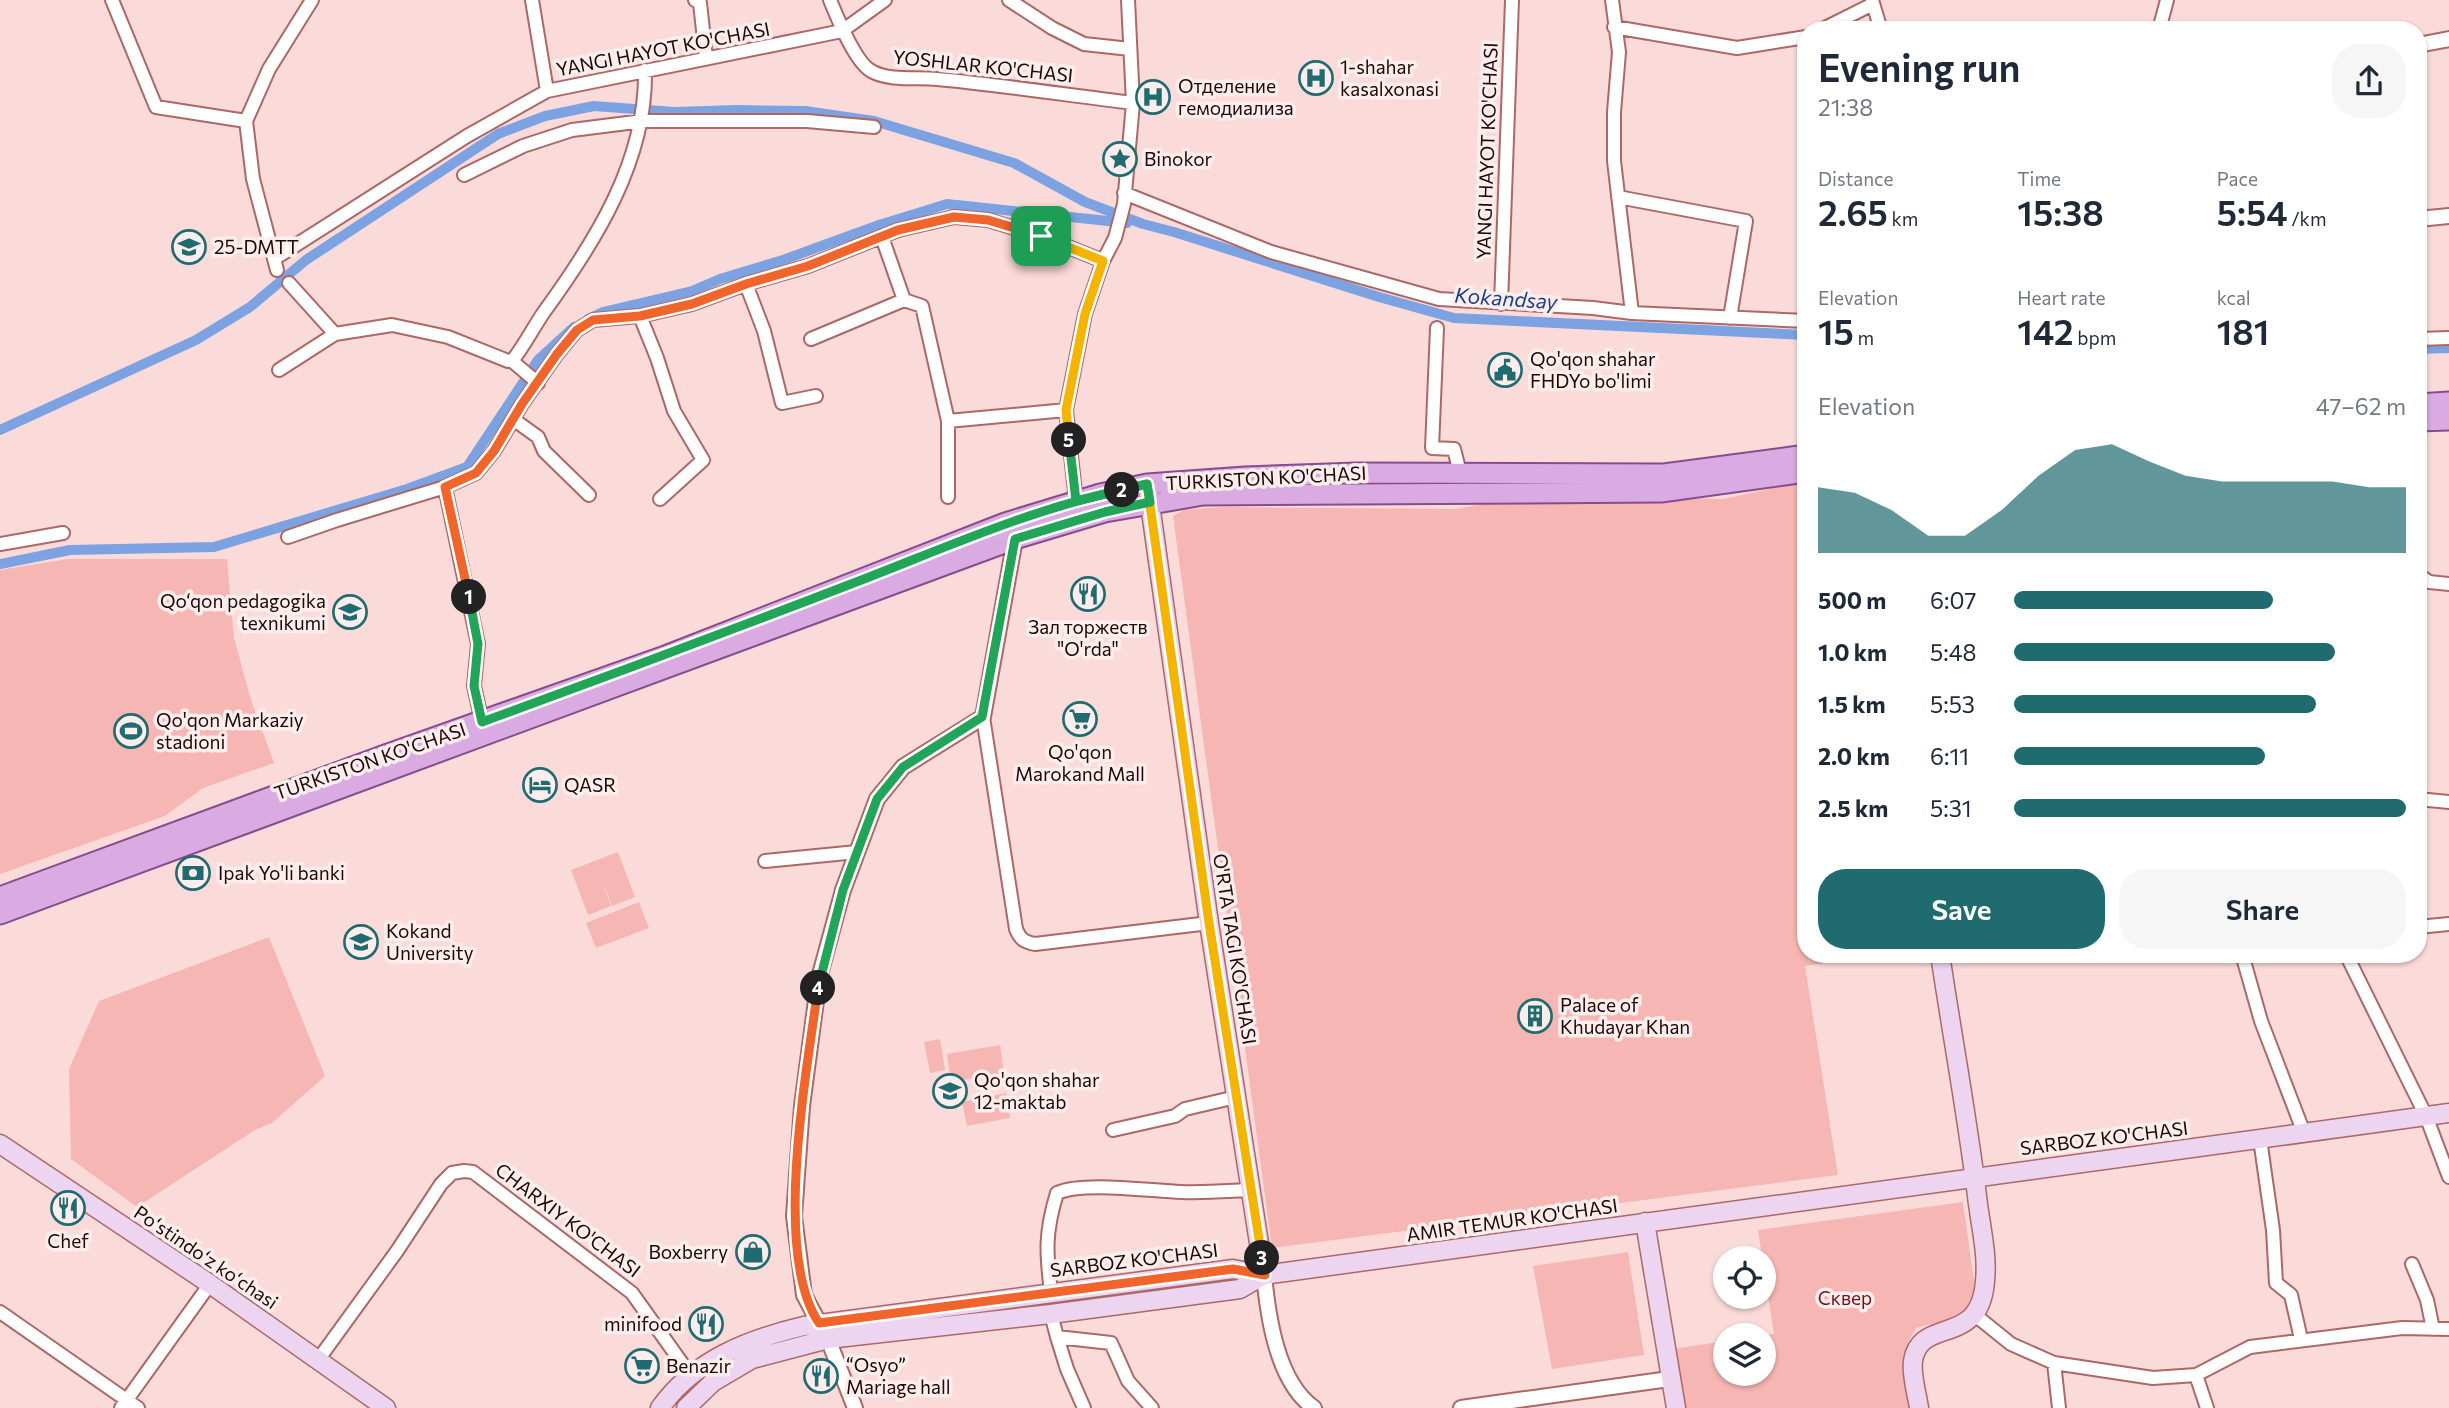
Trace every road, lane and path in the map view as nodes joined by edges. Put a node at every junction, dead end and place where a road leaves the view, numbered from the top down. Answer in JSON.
{"nodes":[{"id":1,"x":112,"y":0,"type":"edge"},
{"id":2,"x":312,"y":0,"type":"edge"},
{"id":3,"x":532,"y":0,"type":"edge"},
{"id":4,"x":695,"y":0,"type":"edge"},
{"id":5,"x":830,"y":0,"type":"edge"},
{"id":6,"x":885,"y":0,"type":"edge"},
{"id":7,"x":1009,"y":0,"type":"edge"},
{"id":8,"x":1128,"y":0,"type":"edge"},
{"id":9,"x":1512,"y":0,"type":"edge"},
{"id":10,"x":1612,"y":0,"type":"edge"},
{"id":11,"x":2167,"y":0,"type":"edge"},
{"id":12,"x":1872,"y":2,"type":"edge"},
{"id":13,"x":1837,"y":21,"type":"edge"},
{"id":14,"x":1878,"y":21,"type":"edge"},
{"id":15,"x":2161,"y":21,"type":"edge"},
{"id":16,"x":1614,"y":27,"type":"junction"},
{"id":17,"x":842,"y":31,"type":"junction"},
{"id":18,"x":1797,"y":38,"type":"edge"},
{"id":19,"x":2449,"y":38,"type":"edge"},
{"id":20,"x":2427,"y":43,"type":"edge"},
{"id":21,"x":1130,"y":49,"type":"junction"},
{"id":22,"x":706,"y":58,"type":"junction"},
{"id":23,"x":645,"y":70,"type":"junction"},
{"id":24,"x":547,"y":91,"type":"junction"},
{"id":25,"x":1133,"y":103,"type":"junction"},
{"id":26,"x":246,"y":121,"type":"junction"},
{"id":27,"x":643,"y":121,"type":"junction"},
{"id":28,"x":874,"y":127,"type":"dead end"},
{"id":29,"x":464,"y":175,"type":"dead end"},
{"id":30,"x":1618,"y":197,"type":"junction"},
{"id":31,"x":1124,"y":198,"type":"junction"},
{"id":32,"x":2449,"y":216,"type":"edge"},
{"id":33,"x":2427,"y":218,"type":"edge"},
{"id":34,"x":883,"y":237,"type":"junction"},
{"id":35,"x":1103,"y":261,"type":"junction"},
{"id":36,"x":289,"y":284,"type":"dead end"},
{"id":37,"x":746,"y":284,"type":"junction"},
{"id":38,"x":904,"y":300,"type":"junction"},
{"id":39,"x":1501,"y":304,"type":"junction"},
{"id":40,"x":1632,"y":313,"type":"junction"},
{"id":41,"x":640,"y":316,"type":"junction"},
{"id":42,"x":1730,"y":318,"type":"junction"},
{"id":43,"x":1797,"y":321,"type":"edge"},
{"id":44,"x":1437,"y":328,"type":"dead end"},
{"id":45,"x":335,"y":334,"type":"junction"},
{"id":46,"x":2449,"y":338,"type":"edge"},
{"id":47,"x":811,"y":339,"type":"dead end"},
{"id":48,"x":2427,"y":339,"type":"edge"},
{"id":49,"x":515,"y":364,"type":"junction"},
{"id":50,"x":279,"y":370,"type":"dead end"},
{"id":51,"x":536,"y":381,"type":"junction"},
{"id":52,"x":816,"y":396,"type":"dead end"},
{"id":53,"x":2449,"y":402,"type":"edge"},
{"id":54,"x":2427,"y":403,"type":"edge"},
{"id":55,"x":1066,"y":410,"type":"junction"},
{"id":56,"x":513,"y":419,"type":"junction"},
{"id":57,"x":2449,"y":420,"type":"edge"},
{"id":58,"x":948,"y":421,"type":"junction"},
{"id":59,"x":2427,"y":421,"type":"edge"},
{"id":60,"x":1797,"y":456,"type":"edge"},
{"id":61,"x":1460,"y":473,"type":"junction"},
{"id":62,"x":1797,"y":473,"type":"edge"},
{"id":63,"x":445,"y":487,"type":"junction"},
{"id":64,"x":1148,"y":493,"type":"junction"},
{"id":65,"x":589,"y":495,"type":"dead end"},
{"id":66,"x":948,"y":497,"type":"dead end"},
{"id":67,"x":660,"y":499,"type":"dead end"},
{"id":68,"x":1076,"y":501,"type":"junction"},
{"id":69,"x":63,"y":533,"type":"dead end"},
{"id":70,"x":288,"y":537,"type":"dead end"},
{"id":71,"x":1015,"y":539,"type":"junction"},
{"id":72,"x":0,"y":544,"type":"edge"},
{"id":73,"x":2427,"y":581,"type":"edge"},
{"id":74,"x":2449,"y":584,"type":"edge"},
{"id":75,"x":982,"y":717,"type":"junction"},
{"id":76,"x":482,"y":722,"type":"junction"},
{"id":77,"x":2427,"y":800,"type":"edge"},
{"id":78,"x":2449,"y":802,"type":"edge"},
{"id":79,"x":857,"y":852,"type":"junction"},
{"id":80,"x":765,"y":861,"type":"dead end"},
{"id":81,"x":0,"y":897,"type":"edge"},
{"id":82,"x":0,"y":915,"type":"edge"},
{"id":83,"x":1209,"y":923,"type":"junction"},
{"id":84,"x":2449,"y":924,"type":"edge"},
{"id":85,"x":2427,"y":926,"type":"edge"},
{"id":86,"x":1941,"y":963,"type":"edge"},
{"id":87,"x":2245,"y":963,"type":"edge"},
{"id":88,"x":2350,"y":963,"type":"edge"},
{"id":89,"x":1236,"y":1097,"type":"junction"},
{"id":90,"x":2449,"y":1113,"type":"edge"},
{"id":91,"x":2426,"y":1116,"type":"junction"},
{"id":92,"x":1113,"y":1130,"type":"dead end"},
{"id":93,"x":2305,"y":1133,"type":"junction"},
{"id":94,"x":2260,"y":1139,"type":"junction"},
{"id":95,"x":0,"y":1143,"type":"edge"},
{"id":96,"x":1974,"y":1177,"type":"junction"},
{"id":97,"x":2449,"y":1177,"type":"edge"},
{"id":98,"x":1251,"y":1190,"type":"junction"},
{"id":99,"x":1765,"y":1205,"type":"joint"},
{"id":100,"x":1645,"y":1222,"type":"junction"},
{"id":101,"x":2412,"y":1264,"type":"dead end"},
{"id":102,"x":1265,"y":1275,"type":"junction"},
{"id":103,"x":210,"y":1284,"type":"junction"},
{"id":104,"x":1051,"y":1292,"type":"junction"},
{"id":105,"x":0,"y":1312,"type":"edge"},
{"id":106,"x":1051,"y":1314,"type":"junction"},
{"id":107,"x":1975,"y":1315,"type":"junction"},
{"id":108,"x":2433,"y":1329,"type":"junction"},
{"id":109,"x":2449,"y":1329,"type":"edge"},
{"id":110,"x":824,"y":1331,"type":"junction"},
{"id":111,"x":1057,"y":1338,"type":"junction"},
{"id":112,"x":2301,"y":1339,"type":"junction"},
{"id":113,"x":318,"y":1360,"type":"junction"},
{"id":114,"x":2054,"y":1363,"type":"junction"},
{"id":115,"x":2196,"y":1375,"type":"junction"},
{"id":116,"x":691,"y":1376,"type":"junction"},
{"id":117,"x":1669,"y":1379,"type":"junction"},
{"id":118,"x":123,"y":1404,"type":"edge"},
{"id":119,"x":138,"y":1408,"type":"edge"},
{"id":120,"x":386,"y":1408,"type":"edge"},
{"id":121,"x":660,"y":1408,"type":"edge"},
{"id":122,"x":686,"y":1408,"type":"edge"},
{"id":123,"x":855,"y":1408,"type":"edge"},
{"id":124,"x":1084,"y":1408,"type":"edge"},
{"id":125,"x":1152,"y":1408,"type":"edge"},
{"id":126,"x":1314,"y":1408,"type":"edge"},
{"id":127,"x":1464,"y":1408,"type":"edge"},
{"id":128,"x":1676,"y":1408,"type":"edge"},
{"id":129,"x":1919,"y":1408,"type":"edge"},
{"id":130,"x":2059,"y":1408,"type":"edge"},
{"id":131,"x":2207,"y":1408,"type":"edge"}],
"edges":[{"from":1,"to":26,"type":"street"},
{"from":2,"to":26,"type":"street"},
{"from":3,"to":24,"type":"street"},
{"from":4,"to":22,"type":"street"},
{"from":5,"to":17,"type":"street","name":"YOSHLAR KO'CHASI"},
{"from":6,"to":17,"type":"street","name":"YANGI HAYOT KO'CHASI"},
{"from":7,"to":21,"type":"street"},
{"from":8,"to":21,"type":"street"},
{"from":9,"to":39,"type":"street","name":"YANGI HAYOT KO'CHASI"},
{"from":10,"to":16,"type":"street"},
{"from":11,"to":15,"type":"street"},
{"from":12,"to":13,"type":"street"},
{"from":12,"to":14,"type":"street"},
{"from":16,"to":18,"type":"street"},
{"from":16,"to":30,"type":"street"},
{"from":17,"to":22,"type":"street","name":"YANGI HAYOT KO'CHASI"},
{"from":17,"to":25,"type":"street","name":"YOSHLAR KO'CHASI"},
{"from":19,"to":20,"type":"street"},
{"from":21,"to":25,"type":"street"},
{"from":22,"to":23,"type":"street","name":"YANGI HAYOT KO'CHASI"},
{"from":23,"to":24,"type":"street","name":"YANGI HAYOT KO'CHASI"},
{"from":23,"to":27,"type":"street"},
{"from":24,"to":26,"type":"street","name":"YANGI HAYOT KO'CHASI"},
{"from":25,"to":31,"type":"street"},
{"from":27,"to":28,"type":"street"},
{"from":27,"to":29,"type":"street"},
{"from":27,"to":49,"type":"street"},
{"from":30,"to":40,"type":"street"},
{"from":30,"to":42,"type":"street"},
{"from":31,"to":35,"type":"street"},
{"from":31,"to":39,"type":"street"},
{"from":32,"to":33,"type":"street"},
{"from":34,"to":35,"type":"street"},
{"from":34,"to":37,"type":"street"},
{"from":34,"to":38,"type":"street"},
{"from":35,"to":55,"type":"street"},
{"from":36,"to":45,"type":"street"},
{"from":37,"to":41,"type":"street"},
{"from":37,"to":52,"type":"street"},
{"from":38,"to":47,"type":"street"},
{"from":38,"to":58,"type":"street"},
{"from":39,"to":40,"type":"street"},
{"from":40,"to":42,"type":"street"},
{"from":41,"to":51,"type":"street"},
{"from":41,"to":67,"type":"street"},
{"from":42,"to":43,"type":"street"},
{"from":44,"to":61,"type":"street"},
{"from":45,"to":49,"type":"street"},
{"from":45,"to":50,"type":"street"},
{"from":46,"to":48,"type":"street"},
{"from":49,"to":51,"type":"street"},
{"from":51,"to":56,"type":"street"},
{"from":53,"to":54,"type":"main road"},
{"from":55,"to":58,"type":"street"},
{"from":55,"to":68,"type":"street"},
{"from":56,"to":63,"type":"street"},
{"from":56,"to":65,"type":"street"},
{"from":57,"to":59,"type":"main road"},
{"from":58,"to":66,"type":"street"},
{"from":60,"to":61,"type":"main road","name":"TURKISTON KO'CHASI"},
{"from":61,"to":64,"type":"main road","name":"TURKISTON KO'CHASI"},
{"from":62,"to":64,"type":"main road","name":"TURKISTON KO'CHASI"},
{"from":63,"to":70,"type":"street"},
{"from":63,"to":76,"type":"street"},
{"from":64,"to":68,"type":"main road","name":"TURKISTON KO'CHASI"},
{"from":64,"to":71,"type":"main road","name":"TURKISTON KO'CHASI"},
{"from":64,"to":83,"type":"main road","name":"O'RTA TAGI KO'CHASI"},
{"from":68,"to":76,"type":"main road","name":"TURKISTON KO'CHASI"},
{"from":69,"to":72,"type":"street"},
{"from":71,"to":75,"type":"street"},
{"from":71,"to":82,"type":"main road","name":"TURKISTON KO'CHASI"},
{"from":73,"to":74,"type":"street"},
{"from":75,"to":79,"type":"street"},
{"from":75,"to":83,"type":"street"},
{"from":76,"to":81,"type":"main road","name":"TURKISTON KO'CHASI"},
{"from":77,"to":78,"type":"street"},
{"from":79,"to":80,"type":"street"},
{"from":79,"to":110,"type":"street"},
{"from":83,"to":89,"type":"main road","name":"O'RTA TAGI KO'CHASI"},
{"from":84,"to":85,"type":"street"},
{"from":86,"to":96,"type":"main road"},
{"from":87,"to":93,"type":"street"},
{"from":88,"to":91,"type":"street"},
{"from":89,"to":92,"type":"street"},
{"from":89,"to":98,"type":"main road","name":"O'RTA TAGI KO'CHASI"},
{"from":90,"to":91,"type":"main road","name":"SARBOZ KO'CHASI"},
{"from":91,"to":93,"type":"main road","name":"SARBOZ KO'CHASI"},
{"from":91,"to":97,"type":"street"},
{"from":93,"to":94,"type":"main road","name":"SARBOZ KO'CHASI"},
{"from":94,"to":96,"type":"main road","name":"SARBOZ KO'CHASI"},
{"from":94,"to":112,"type":"street"},
{"from":95,"to":103,"type":"main road","name":"Poʻstindoʻz koʻchasi"},
{"from":96,"to":99,"type":"main road","name":"SARBOZ KO'CHASI"},
{"from":96,"to":107,"type":"main road"},
{"from":98,"to":102,"type":"main road","name":"O'RTA TAGI KO'CHASI"},
{"from":98,"to":104,"type":"street"},
{"from":99,"to":100,"type":"main road","name":"AMIR TEMUR KO'CHASI"},
{"from":100,"to":102,"type":"main road","name":"AMIR TEMUR KO'CHASI"},
{"from":100,"to":117,"type":"main road"},
{"from":101,"to":108,"type":"street"},
{"from":102,"to":104,"type":"main road","name":"SARBOZ KO'CHASI"},
{"from":102,"to":106,"type":"main road","name":"SARBOZ KO'CHASI"},
{"from":102,"to":126,"type":"street","name":"O'RTA TAGI KO'CHASI"},
{"from":103,"to":113,"type":"main road","name":"Poʻstindoʻz koʻchasi"},
{"from":103,"to":118,"type":"street"},
{"from":104,"to":110,"type":"main road","name":"SARBOZ KO'CHASI"},
{"from":105,"to":118,"type":"street"},
{"from":106,"to":110,"type":"main road","name":"SARBOZ KO'CHASI"},
{"from":106,"to":111,"type":"street"},
{"from":107,"to":114,"type":"street"},
{"from":107,"to":129,"type":"main road"},
{"from":108,"to":109,"type":"street"},
{"from":108,"to":112,"type":"street"},
{"from":110,"to":116,"type":"main road","name":"SARBOZ KO'CHASI"},
{"from":110,"to":122,"type":"main road","name":"SARBOZ KO'CHASI"},
{"from":110,"to":123,"type":"street"},
{"from":111,"to":124,"type":"street"},
{"from":111,"to":125,"type":"street"},
{"from":112,"to":115,"type":"street"},
{"from":113,"to":116,"type":"street","name":"CHARXIY KO'CHASI"},
{"from":113,"to":120,"type":"main road","name":"Poʻstindoʻz koʻchasi"},
{"from":114,"to":115,"type":"street"},
{"from":114,"to":130,"type":"street"},
{"from":115,"to":131,"type":"street"},
{"from":116,"to":121,"type":"main road","name":"SARBOZ KO'CHASI"},
{"from":117,"to":127,"type":"street"},
{"from":117,"to":128,"type":"main road"},
{"from":118,"to":119,"type":"street"}]}
